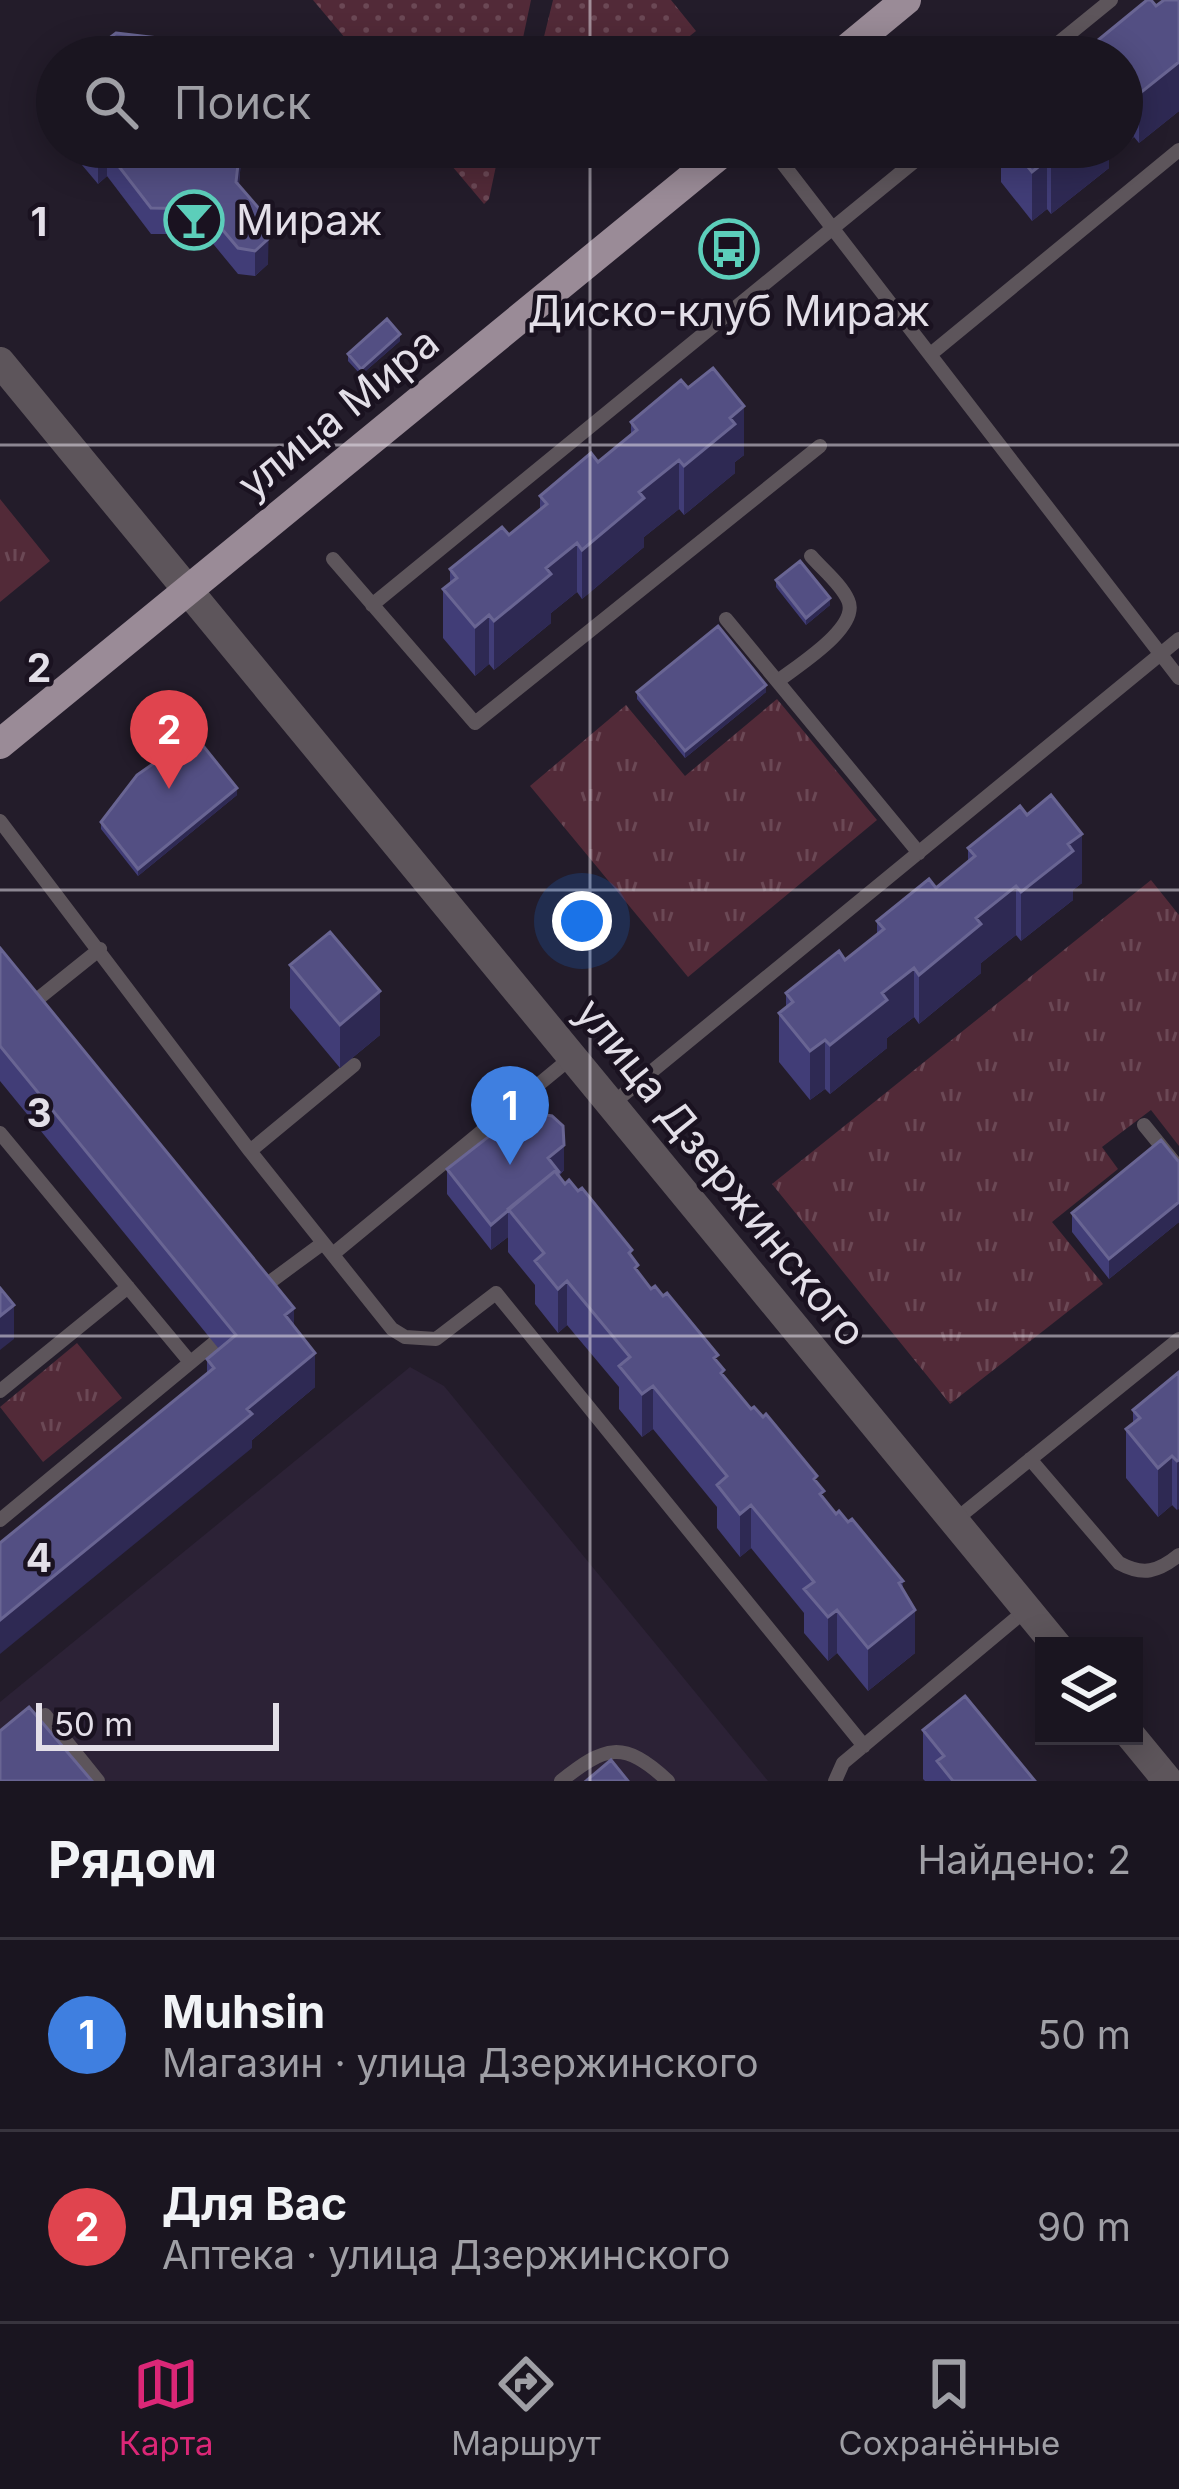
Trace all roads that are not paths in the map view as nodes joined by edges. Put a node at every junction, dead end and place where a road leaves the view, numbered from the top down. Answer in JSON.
{"nodes":[{"id":1,"x":906,"y":0,"type":"edge"},
{"id":2,"x":1111,"y":0,"type":"edge"},
{"id":3,"x":862,"y":36,"type":"edge"},
{"id":4,"x":1067,"y":36,"type":"edge"},
{"id":5,"x":1179,"y":149,"type":"edge"},
{"id":6,"x":703,"y":168,"type":"edge"},
{"id":7,"x":787,"y":168,"type":"edge"},
{"id":8,"x":907,"y":168,"type":"edge"},
{"id":9,"x":835,"y":227,"type":"junction"},
{"id":10,"x":932,"y":353,"type":"junction"},
{"id":11,"x":0,"y":362,"type":"edge"},
{"id":12,"x":820,"y":446,"type":"dead end"},
{"id":13,"x":811,"y":556,"type":"dead end"},
{"id":14,"x":332,"y":559,"type":"dead end"},
{"id":15,"x":188,"y":591,"type":"junction"},
{"id":16,"x":372,"y":605,"type":"junction"},
{"id":17,"x":725,"y":619,"type":"dead end"},
{"id":18,"x":1179,"y":639,"type":"edge"},
{"id":19,"x":1160,"y":655,"type":"junction"},
{"id":20,"x":1179,"y":678,"type":"edge"},
{"id":21,"x":778,"y":681,"type":"junction"},
{"id":22,"x":0,"y":744,"type":"edge"},
{"id":23,"x":0,"y":821,"type":"edge"},
{"id":24,"x":919,"y":853,"type":"junction"},
{"id":25,"x":100,"y":949,"type":"junction"},
{"id":26,"x":23,"y":1011,"type":"edge"},
{"id":27,"x":572,"y":1057,"type":"junction"},
{"id":28,"x":354,"y":1065,"type":"edge"},
{"id":29,"x":611,"y":1105,"type":"junction"},
{"id":30,"x":1144,"y":1125,"type":"dead end"},
{"id":31,"x":0,"y":1133,"type":"edge"},
{"id":32,"x":250,"y":1151,"type":"junction"},
{"id":33,"x":1179,"y":1168,"type":"edge"},
{"id":34,"x":328,"y":1248,"type":"junction"},
{"id":35,"x":128,"y":1287,"type":"junction"},
{"id":36,"x":261,"y":1303,"type":"edge"},
{"id":37,"x":1179,"y":1340,"type":"edge"},
{"id":38,"x":214,"y":1342,"type":"edge"},
{"id":39,"x":190,"y":1362,"type":"junction"},
{"id":40,"x":0,"y":1390,"type":"edge"},
{"id":41,"x":1030,"y":1459,"type":"junction"},
{"id":42,"x":0,"y":1520,"type":"edge"},
{"id":43,"x":954,"y":1521,"type":"junction"},
{"id":44,"x":1179,"y":1555,"type":"edge"},
{"id":45,"x":1027,"y":1610,"type":"junction"},
{"id":46,"x":1050,"y":1637,"type":"edge"},
{"id":47,"x":45,"y":1714,"type":"dead end"},
{"id":48,"x":1138,"y":1745,"type":"edge"},
{"id":49,"x":864,"y":1746,"type":"junction"},
{"id":50,"x":98,"y":1781,"type":"edge"},
{"id":51,"x":561,"y":1781,"type":"edge"},
{"id":52,"x":668,"y":1781,"type":"edge"},
{"id":53,"x":835,"y":1781,"type":"edge"},
{"id":54,"x":1168,"y":1781,"type":"edge"}],
"edges":[{"from":1,"to":3,"type":"main road"},
{"from":2,"to":4,"type":"lane"},
{"from":5,"to":10,"type":"lane"},
{"from":6,"to":15,"type":"main road","name":"улица Мира"},
{"from":7,"to":9,"type":"lane"},
{"from":8,"to":9,"type":"lane"},
{"from":9,"to":10,"type":"lane"},
{"from":9,"to":16,"type":"lane"},
{"from":10,"to":19,"type":"lane"},
{"from":11,"to":15,"type":"street","name":"улица Дзержинского"},
{"from":12,"to":16,"type":"lane"},
{"from":13,"to":21,"type":"lane"},
{"from":14,"to":16,"type":"lane"},
{"from":15,"to":22,"type":"main road","name":"улица Мира"},
{"from":15,"to":27,"type":"street","name":"улица Дзержинского"},
{"from":17,"to":21,"type":"lane"},
{"from":18,"to":19,"type":"lane"},
{"from":19,"to":20,"type":"lane"},
{"from":19,"to":24,"type":"lane"},
{"from":21,"to":24,"type":"lane"},
{"from":23,"to":25,"type":"lane"},
{"from":24,"to":29,"type":"lane"},
{"from":25,"to":26,"type":"lane"},
{"from":25,"to":32,"type":"lane"},
{"from":27,"to":29,"type":"street","name":"улица Дзержинского"},
{"from":27,"to":34,"type":"lane"},
{"from":28,"to":32,"type":"lane"},
{"from":29,"to":43,"type":"street","name":"улица Дзержинского"},
{"from":30,"to":33,"type":"lane"},
{"from":31,"to":35,"type":"lane"},
{"from":32,"to":34,"type":"lane"},
{"from":34,"to":36,"type":"lane"},
{"from":34,"to":49,"type":"lane"},
{"from":35,"to":39,"type":"lane"},
{"from":35,"to":40,"type":"lane"},
{"from":37,"to":41,"type":"lane"},
{"from":38,"to":39,"type":"lane"},
{"from":39,"to":42,"type":"lane"},
{"from":41,"to":43,"type":"lane"},
{"from":41,"to":44,"type":"lane"},
{"from":43,"to":45,"type":"street","name":"улица Дзержинского"},
{"from":45,"to":46,"type":"street","name":"улица Дзержинского"},
{"from":45,"to":49,"type":"lane"},
{"from":47,"to":50,"type":"lane"},
{"from":48,"to":54,"type":"street"},
{"from":49,"to":53,"type":"lane"},
{"from":51,"to":52,"type":"lane"}]}
